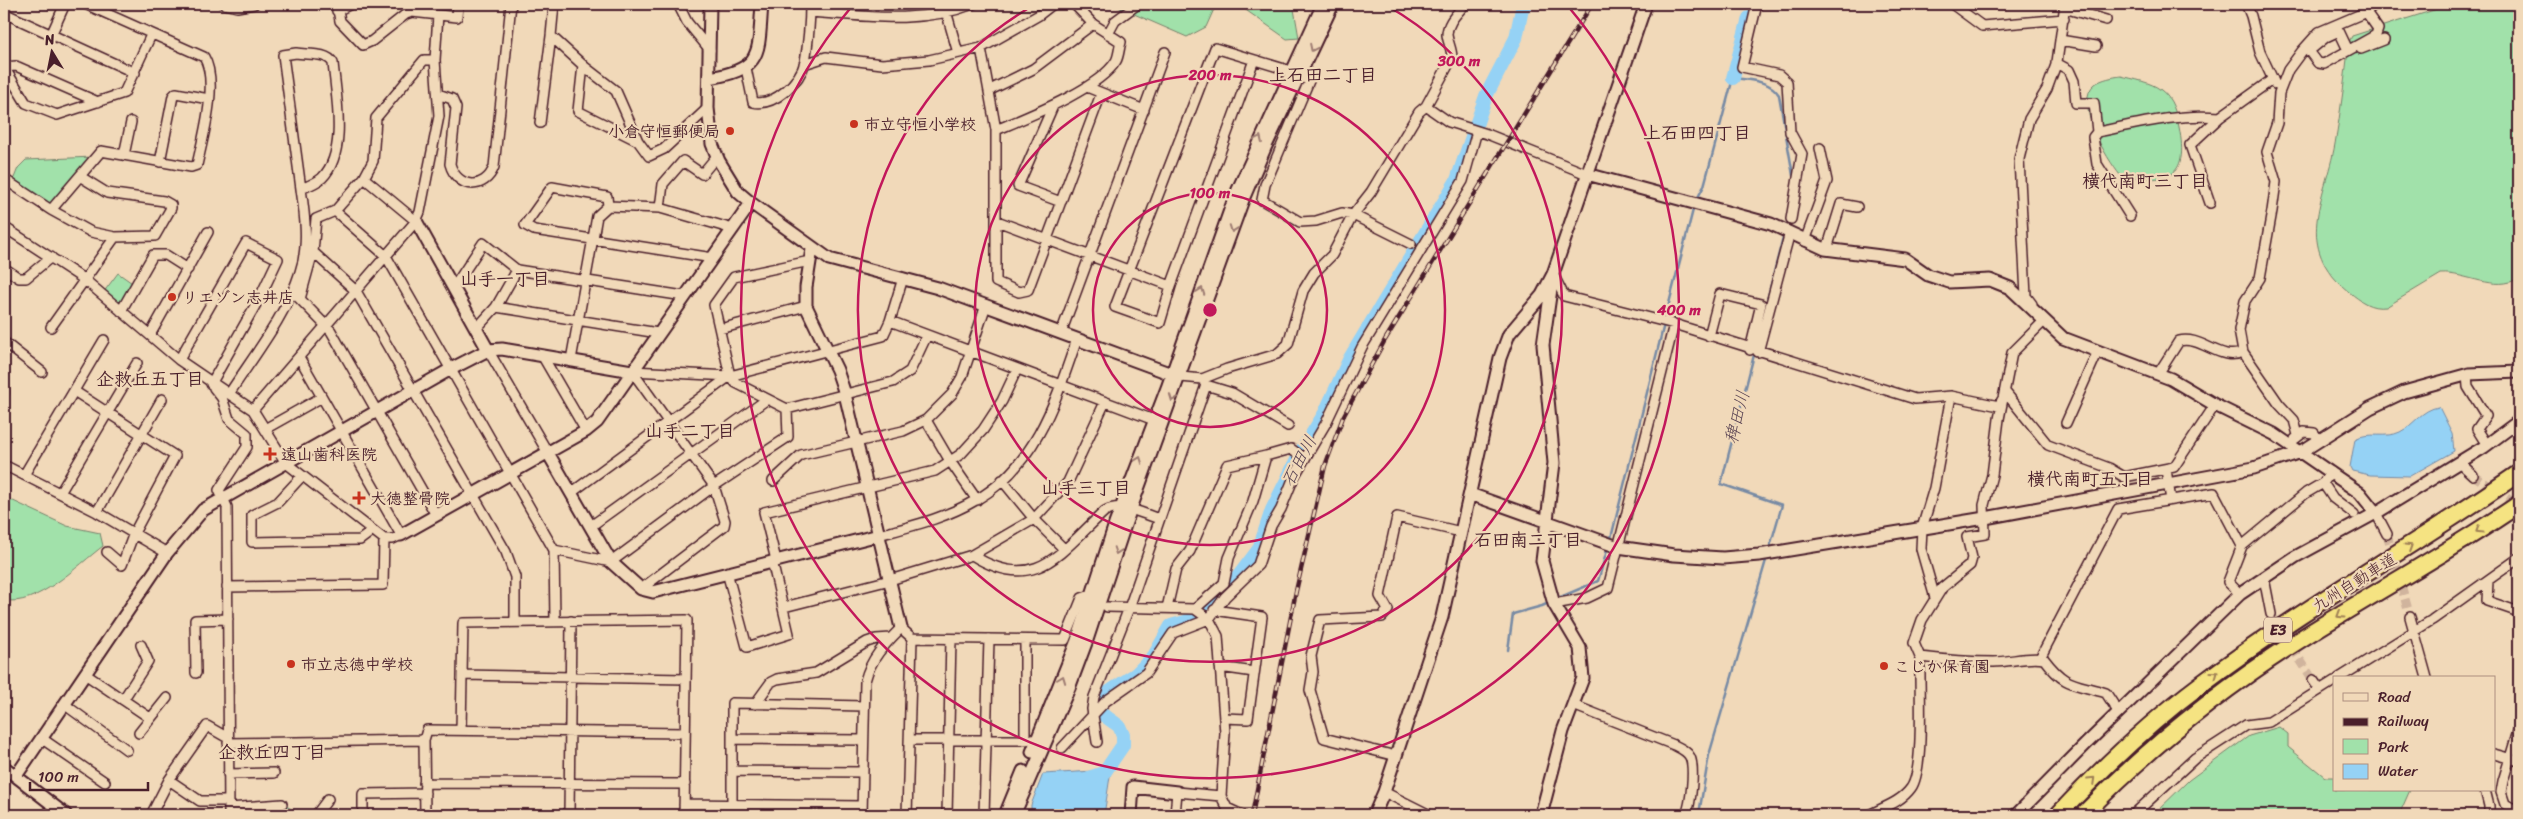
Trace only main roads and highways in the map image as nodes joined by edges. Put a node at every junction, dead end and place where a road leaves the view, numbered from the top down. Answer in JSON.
{"nodes":[{"id":1,"x":2519,"y":473,"type":"edge"},
{"id":2,"x":2519,"y":504,"type":"edge"},
{"id":3,"x":2202,"y":709,"type":"junction"},
{"id":4,"x":2058,"y":815,"type":"edge"},
{"id":5,"x":2083,"y":815,"type":"edge"},
{"id":6,"x":2091,"y":815,"type":"edge"}],
"edges":[{"from":4,"to":1,"type":"highway","name":"九州自動車道","number":"E3","one_way":true},
{"from":2,"to":3,"type":"highway","name":"九州自動車道","number":"E3","one_way":true},
{"from":3,"to":5,"type":"highway","name":"九州自動車道","number":"E3"},
{"from":3,"to":6,"type":"highway"}]}
